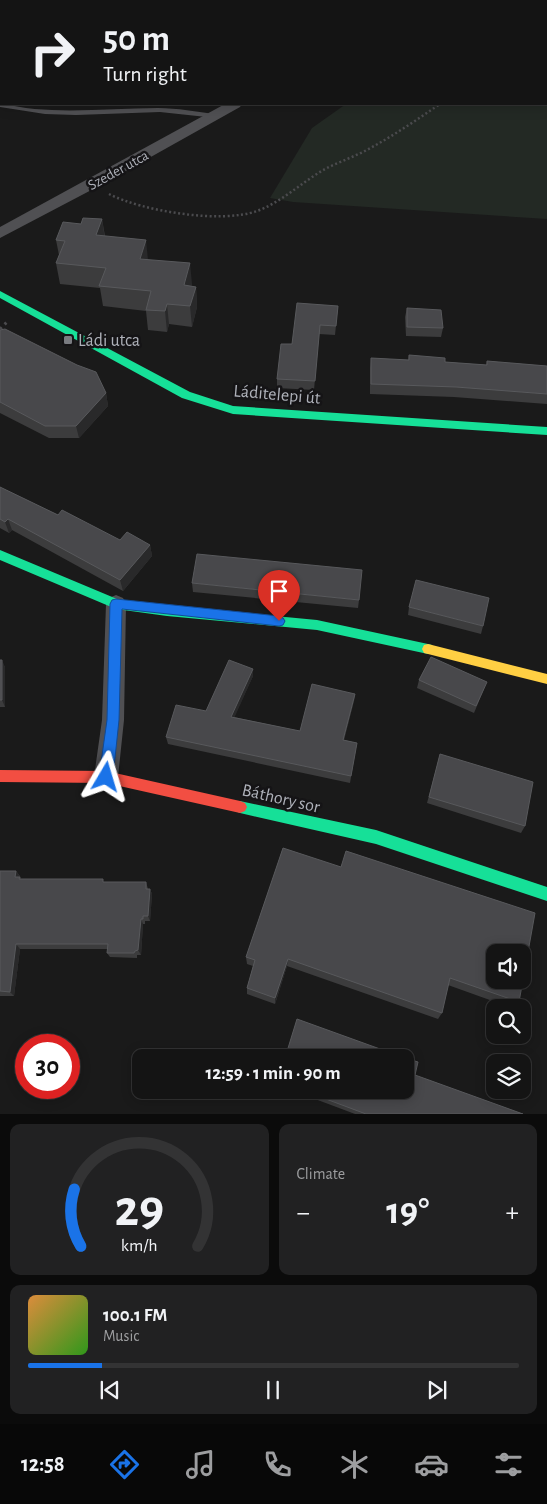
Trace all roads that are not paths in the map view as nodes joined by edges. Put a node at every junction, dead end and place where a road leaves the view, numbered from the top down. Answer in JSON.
{"nodes":[{"id":1,"x":0,"y":105,"type":"edge"},
{"id":2,"x":233,"y":105,"type":"edge"},
{"id":3,"x":216,"y":116,"type":"junction"},
{"id":4,"x":0,"y":233,"type":"edge"},
{"id":5,"x":0,"y":294,"type":"edge"},
{"id":6,"x":547,"y":431,"type":"edge"},
{"id":7,"x":0,"y":555,"type":"edge"},
{"id":8,"x":116,"y":604,"type":"junction"},
{"id":9,"x":547,"y":678,"type":"edge"},
{"id":10,"x":0,"y":776,"type":"edge"},
{"id":11,"x":106,"y":777,"type":"junction"},
{"id":12,"x":547,"y":894,"type":"edge"}],
"edges":[{"from":1,"to":3,"type":"lane"},
{"from":2,"to":3,"type":"street","name":"Szeder utca"},
{"from":3,"to":4,"type":"street","name":"Szeder utca"},
{"from":5,"to":6,"type":"street","name":"Láditelepi út"},
{"from":7,"to":8,"type":"street"},
{"from":8,"to":9,"type":"street"},
{"from":8,"to":11,"type":"street"},
{"from":10,"to":11,"type":"street","name":"Báthory sor"},
{"from":11,"to":12,"type":"street","name":"Báthory sor"}]}
